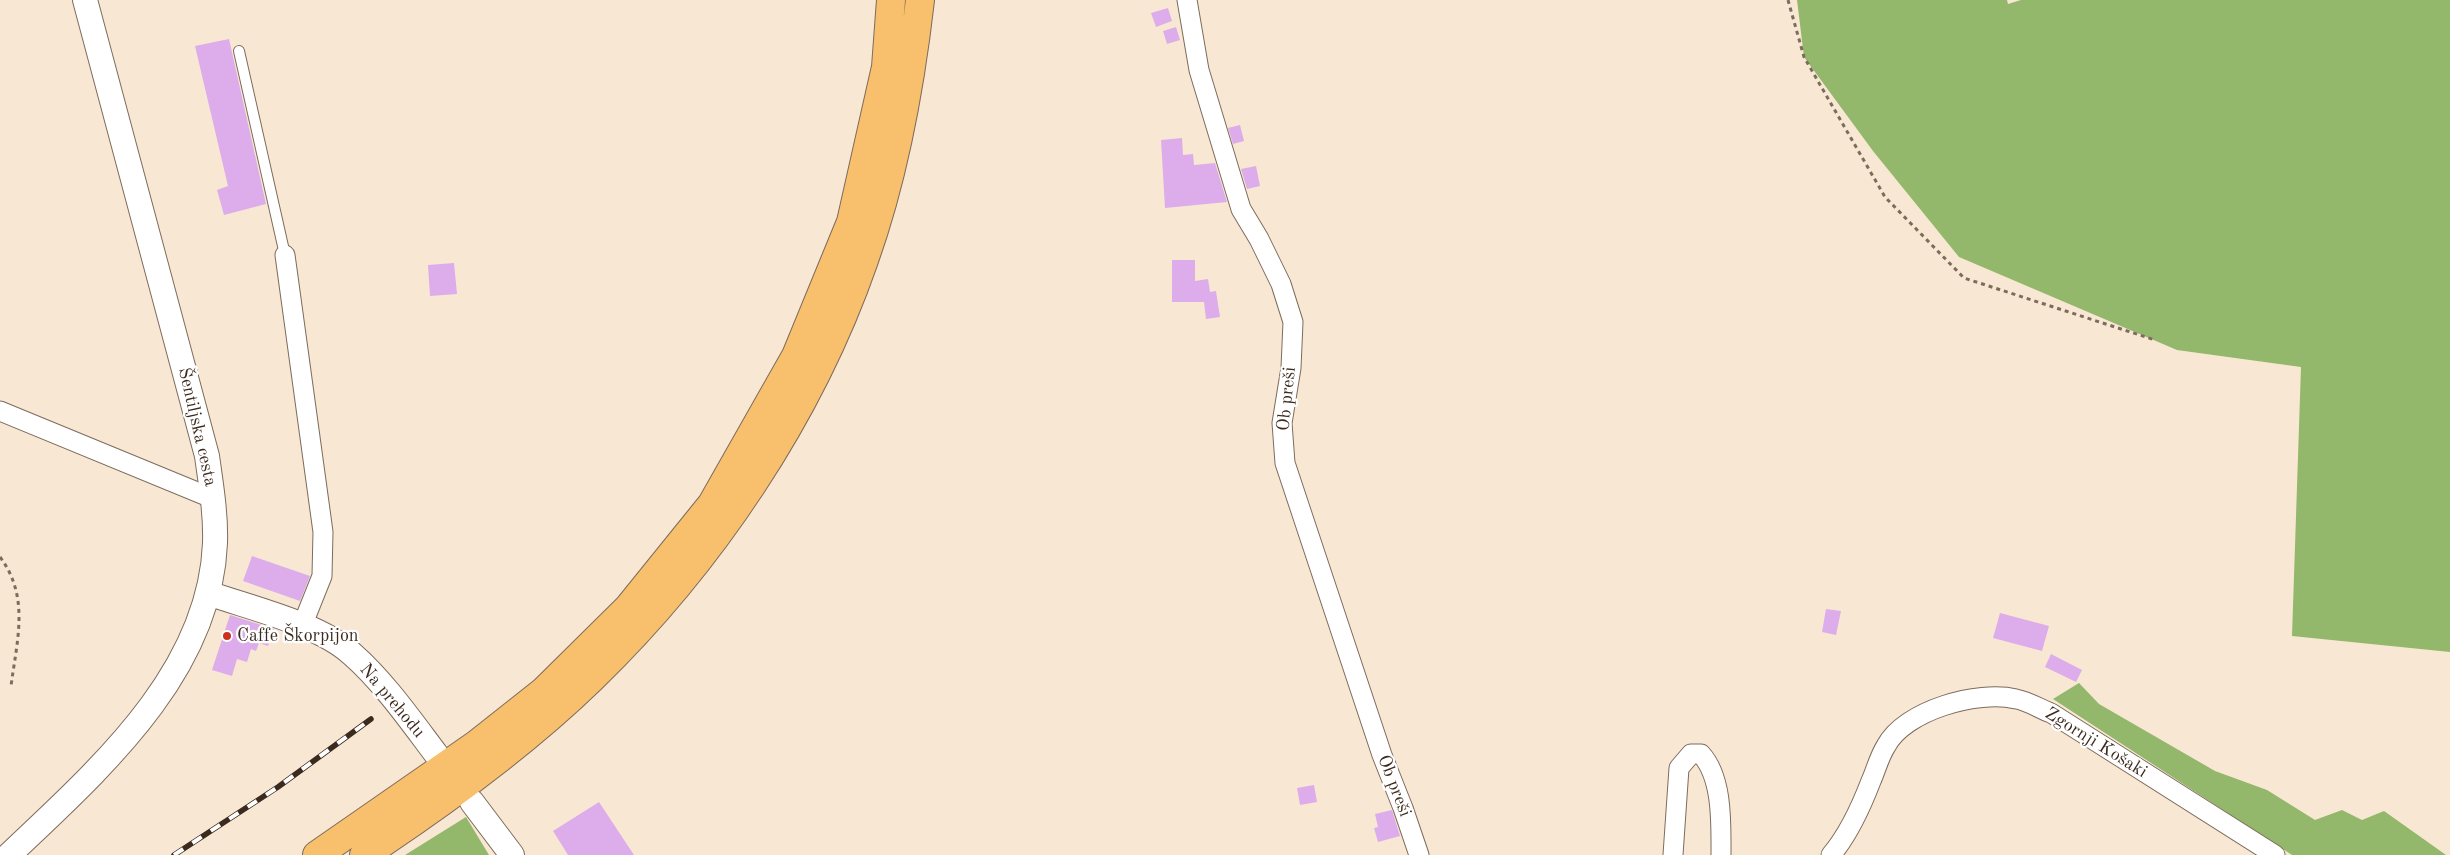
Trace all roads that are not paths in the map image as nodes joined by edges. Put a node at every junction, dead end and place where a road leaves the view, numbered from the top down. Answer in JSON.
{"nodes":[{"id":1,"x":85,"y":0,"type":"edge"},
{"id":2,"x":891,"y":0,"type":"edge"},
{"id":3,"x":920,"y":0,"type":"edge"},
{"id":4,"x":1186,"y":0,"type":"edge"},
{"id":5,"x":239,"y":51,"type":"dead end"},
{"id":6,"x":285,"y":255,"type":"joint"},
{"id":7,"x":0,"y":411,"type":"edge"},
{"id":8,"x":214,"y":499,"type":"junction"},
{"id":9,"x":208,"y":593,"type":"junction"},
{"id":10,"x":302,"y":626,"type":"junction"},
{"id":11,"x":436,"y":754,"type":"dead end"},
{"id":12,"x":472,"y":802,"type":"dead end"},
{"id":13,"x":9,"y":855,"type":"edge"},
{"id":14,"x":317,"y":855,"type":"edge"},
{"id":15,"x":364,"y":855,"type":"edge"},
{"id":16,"x":512,"y":855,"type":"edge"},
{"id":17,"x":1419,"y":855,"type":"edge"},
{"id":18,"x":1673,"y":855,"type":"edge"},
{"id":19,"x":1721,"y":855,"type":"edge"},
{"id":20,"x":1831,"y":855,"type":"edge"},
{"id":21,"x":2275,"y":855,"type":"edge"}],
"edges":[{"from":1,"to":8,"type":"street","name":"Šentiljska cesta"},
{"from":2,"to":14,"type":"highway"},
{"from":3,"to":15,"type":"highway"},
{"from":4,"to":17,"type":"street","name":"Ob preši"},
{"from":5,"to":6,"type":"lane"},
{"from":6,"to":10,"type":"street"},
{"from":7,"to":8,"type":"street"},
{"from":8,"to":9,"type":"street","name":"Šentiljska cesta"},
{"from":9,"to":10,"type":"street","name":"Na prehodu"},
{"from":9,"to":13,"type":"street","name":"Šentiljska cesta"},
{"from":10,"to":11,"type":"street","name":"Na prehodu"},
{"from":12,"to":16,"type":"street"},
{"from":18,"to":19,"type":"street"},
{"from":20,"to":21,"type":"street","name":"Zgornji Košaki"}]}
